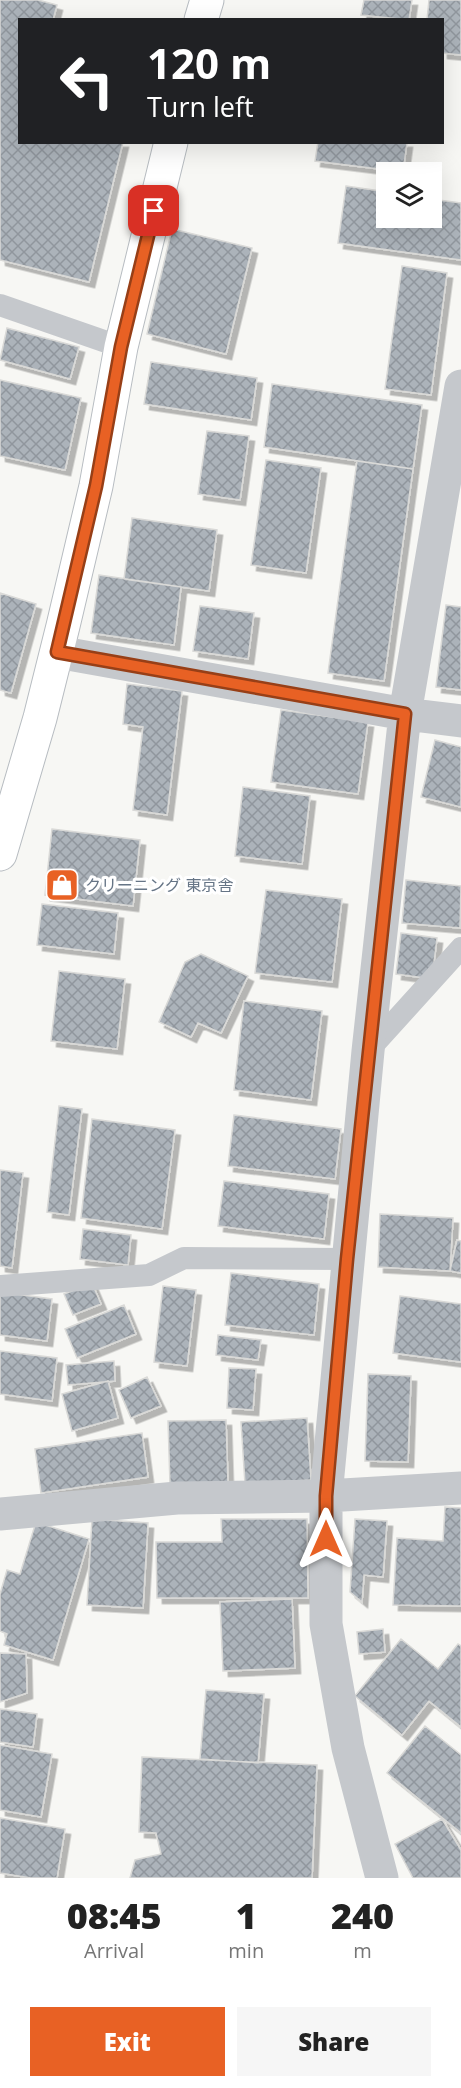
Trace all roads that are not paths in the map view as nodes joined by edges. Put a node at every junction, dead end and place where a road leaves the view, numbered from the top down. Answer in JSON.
{"nodes":[{"id":1,"x":207,"y":0,"type":"edge"},
{"id":2,"x":202,"y":18,"type":"edge"},
{"id":3,"x":171,"y":144,"type":"edge"},
{"id":4,"x":0,"y":305,"type":"edge"},
{"id":5,"x":121,"y":347,"type":"junction"},
{"id":6,"x":461,"y":386,"type":"edge"},
{"id":7,"x":57,"y":652,"type":"junction"},
{"id":8,"x":405,"y":714,"type":"junction"},
{"id":9,"x":461,"y":721,"type":"edge"},
{"id":10,"x":0,"y":854,"type":"edge"},
{"id":11,"x":461,"y":948,"type":"edge"},
{"id":12,"x":368,"y":1051,"type":"junction"},
{"id":13,"x":347,"y":1259,"type":"junction"},
{"id":14,"x":0,"y":1286,"type":"edge"},
{"id":15,"x":461,"y":1488,"type":"edge"},
{"id":16,"x":326,"y":1496,"type":"junction"},
{"id":17,"x":0,"y":1514,"type":"edge"},
{"id":18,"x":382,"y":1878,"type":"edge"}],
"edges":[{"from":1,"to":2,"type":"main road"},
{"from":3,"to":5,"type":"main road"},
{"from":4,"to":5,"type":"lane"},
{"from":5,"to":7,"type":"main road"},
{"from":6,"to":8,"type":"street"},
{"from":7,"to":8,"type":"street"},
{"from":7,"to":10,"type":"main road"},
{"from":8,"to":9,"type":"street"},
{"from":8,"to":12,"type":"street"},
{"from":11,"to":12,"type":"lane"},
{"from":12,"to":13,"type":"street"},
{"from":13,"to":14,"type":"lane"},
{"from":13,"to":16,"type":"street"},
{"from":15,"to":16,"type":"street"},
{"from":16,"to":17,"type":"street"},
{"from":16,"to":18,"type":"street"}]}
